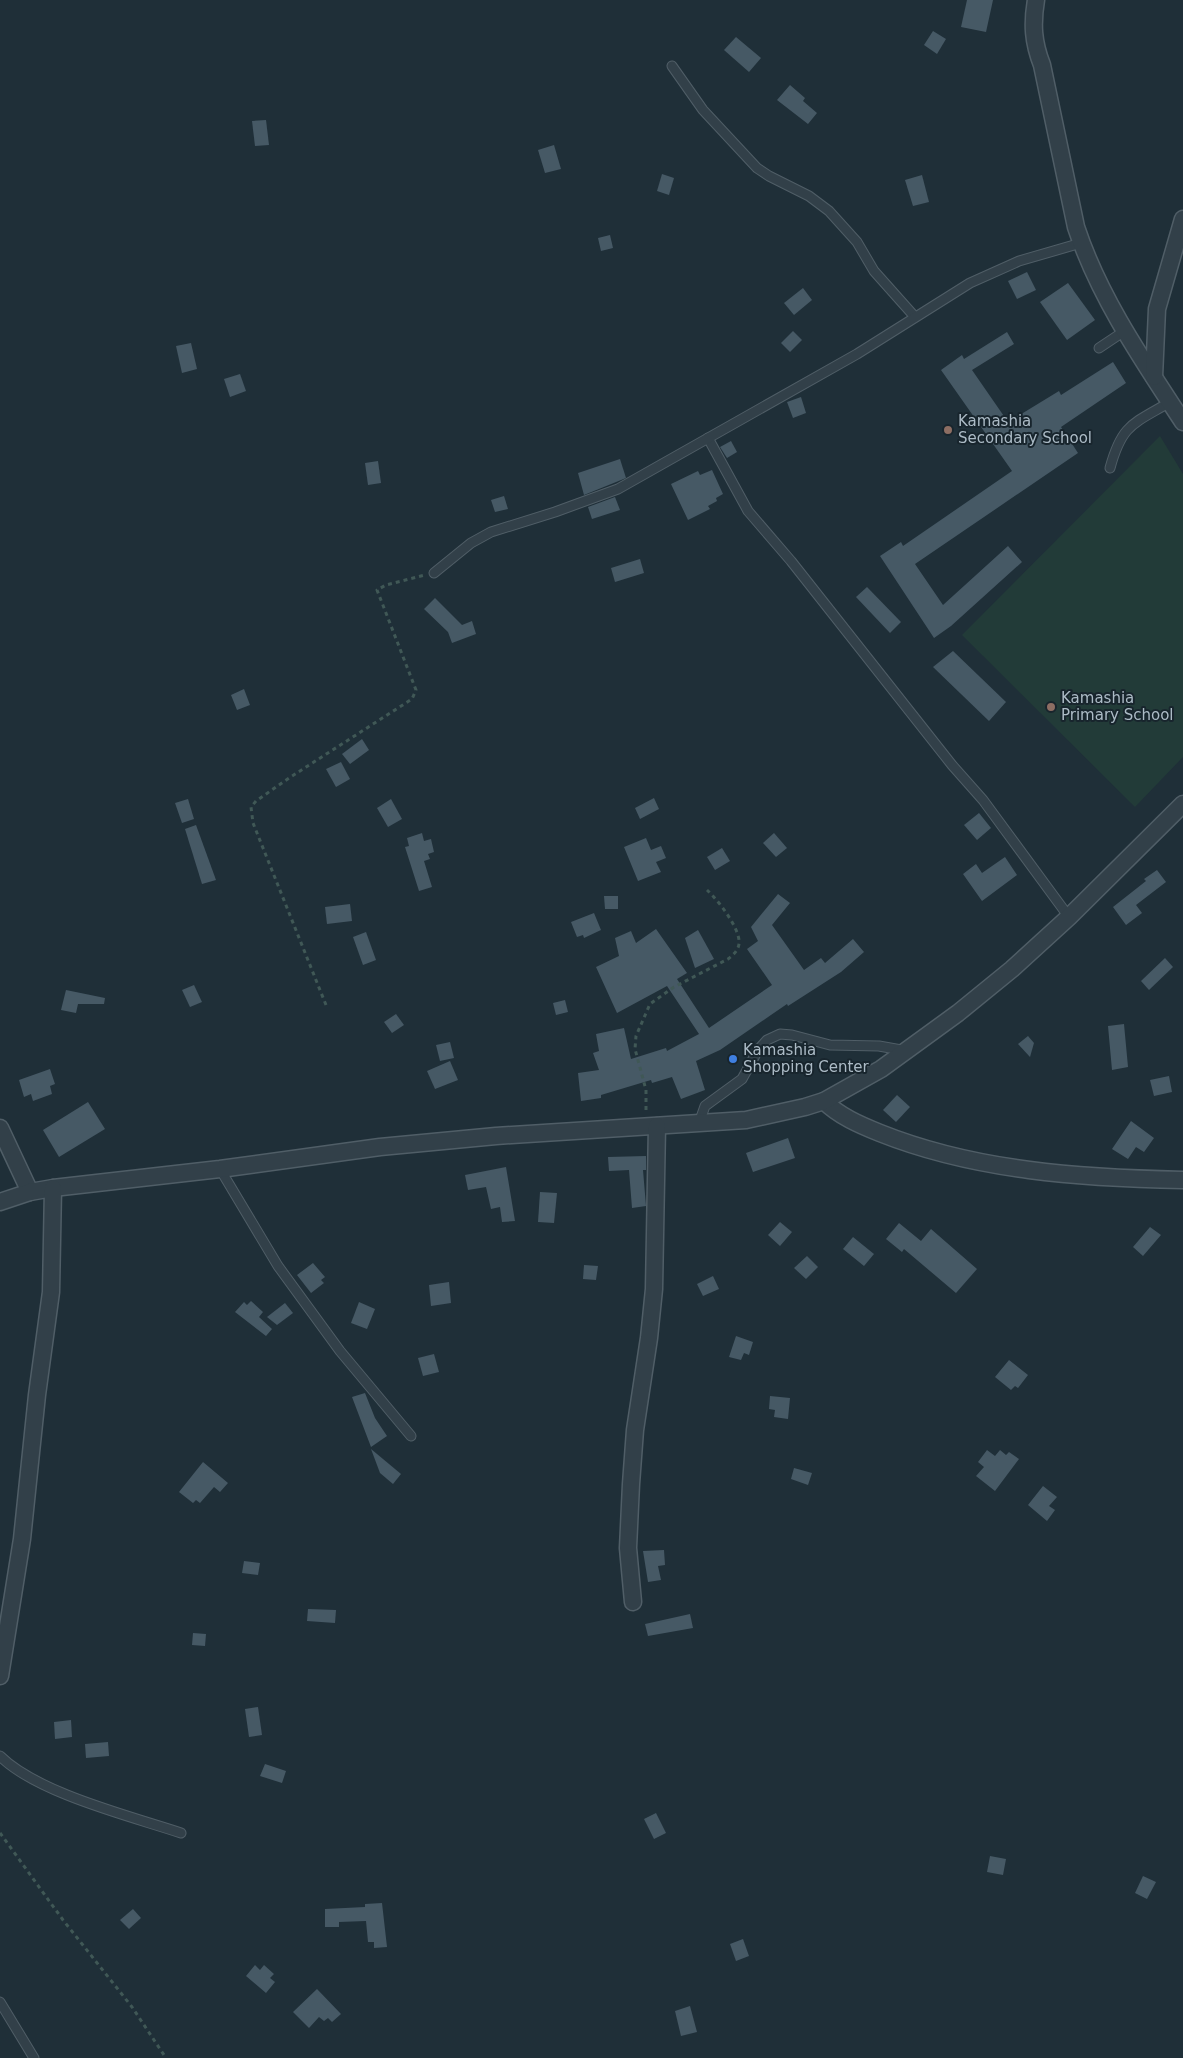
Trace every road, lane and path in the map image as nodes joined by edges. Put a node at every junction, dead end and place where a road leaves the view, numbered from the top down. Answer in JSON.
{"nodes":[{"id":1,"x":1036,"y":0,"type":"edge"},
{"id":2,"x":672,"y":66,"type":"dead end"},
{"id":3,"x":1183,"y":218,"type":"edge"},
{"id":4,"x":1081,"y":243,"type":"junction"},
{"id":5,"x":914,"y":317,"type":"junction"},
{"id":6,"x":1126,"y":330,"type":"junction"},
{"id":7,"x":1099,"y":348,"type":"dead end"},
{"id":8,"x":1154,"y":377,"type":"junction"},
{"id":9,"x":1170,"y":402,"type":"junction"},
{"id":10,"x":1183,"y":422,"type":"edge"},
{"id":11,"x":708,"y":438,"type":"junction"},
{"id":12,"x":1110,"y":468,"type":"dead end"},
{"id":13,"x":434,"y":573,"type":"joint"},
{"id":14,"x":1183,"y":804,"type":"edge"},
{"id":15,"x":706,"y":890,"type":"dead end"},
{"id":16,"x":1069,"y":917,"type":"junction"},
{"id":17,"x":326,"y":1005,"type":"dead end"},
{"id":18,"x":908,"y":1051,"type":"junction"},
{"id":19,"x":824,"y":1100,"type":"junction"},
{"id":20,"x":700,"y":1123,"type":"junction"},
{"id":21,"x":652,"y":1126,"type":"junction"},
{"id":22,"x":0,"y":1128,"type":"edge"},
{"id":23,"x":220,"y":1169,"type":"junction"},
{"id":24,"x":1183,"y":1180,"type":"edge"},
{"id":25,"x":53,"y":1188,"type":"junction"},
{"id":26,"x":30,"y":1192,"type":"junction"},
{"id":27,"x":0,"y":1202,"type":"edge"},
{"id":28,"x":411,"y":1436,"type":"dead end"},
{"id":29,"x":633,"y":1602,"type":"dead end"},
{"id":30,"x":0,"y":1676,"type":"edge"},
{"id":31,"x":0,"y":1756,"type":"edge"},
{"id":32,"x":181,"y":1833,"type":"dead end"},
{"id":33,"x":0,"y":1834,"type":"edge"},
{"id":34,"x":0,"y":2002,"type":"edge"},
{"id":35,"x":34,"y":2058,"type":"edge"},
{"id":36,"x":166,"y":2058,"type":"edge"}],
"edges":[{"from":1,"to":4,"type":"street"},
{"from":2,"to":5,"type":"lane"},
{"from":3,"to":8,"type":"street"},
{"from":4,"to":5,"type":"lane"},
{"from":4,"to":6,"type":"street"},
{"from":5,"to":11,"type":"lane"},
{"from":6,"to":7,"type":"lane"},
{"from":6,"to":8,"type":"street"},
{"from":8,"to":9,"type":"street"},
{"from":9,"to":10,"type":"street"},
{"from":9,"to":12,"type":"lane"},
{"from":11,"to":13,"type":"lane"},
{"from":11,"to":16,"type":"lane"},
{"from":13,"to":17,"type":"path"},
{"from":14,"to":16,"type":"street"},
{"from":15,"to":21,"type":"path"},
{"from":16,"to":18,"type":"street"},
{"from":18,"to":19,"type":"street"},
{"from":18,"to":20,"type":"lane"},
{"from":19,"to":20,"type":"street"},
{"from":19,"to":24,"type":"street"},
{"from":20,"to":21,"type":"street"},
{"from":21,"to":23,"type":"street"},
{"from":21,"to":29,"type":"street"},
{"from":22,"to":26,"type":"street"},
{"from":23,"to":25,"type":"street"},
{"from":23,"to":28,"type":"lane"},
{"from":25,"to":26,"type":"street"},
{"from":25,"to":30,"type":"street"},
{"from":26,"to":27,"type":"street"},
{"from":31,"to":32,"type":"lane"},
{"from":33,"to":36,"type":"path"},
{"from":34,"to":35,"type":"lane"}]}
